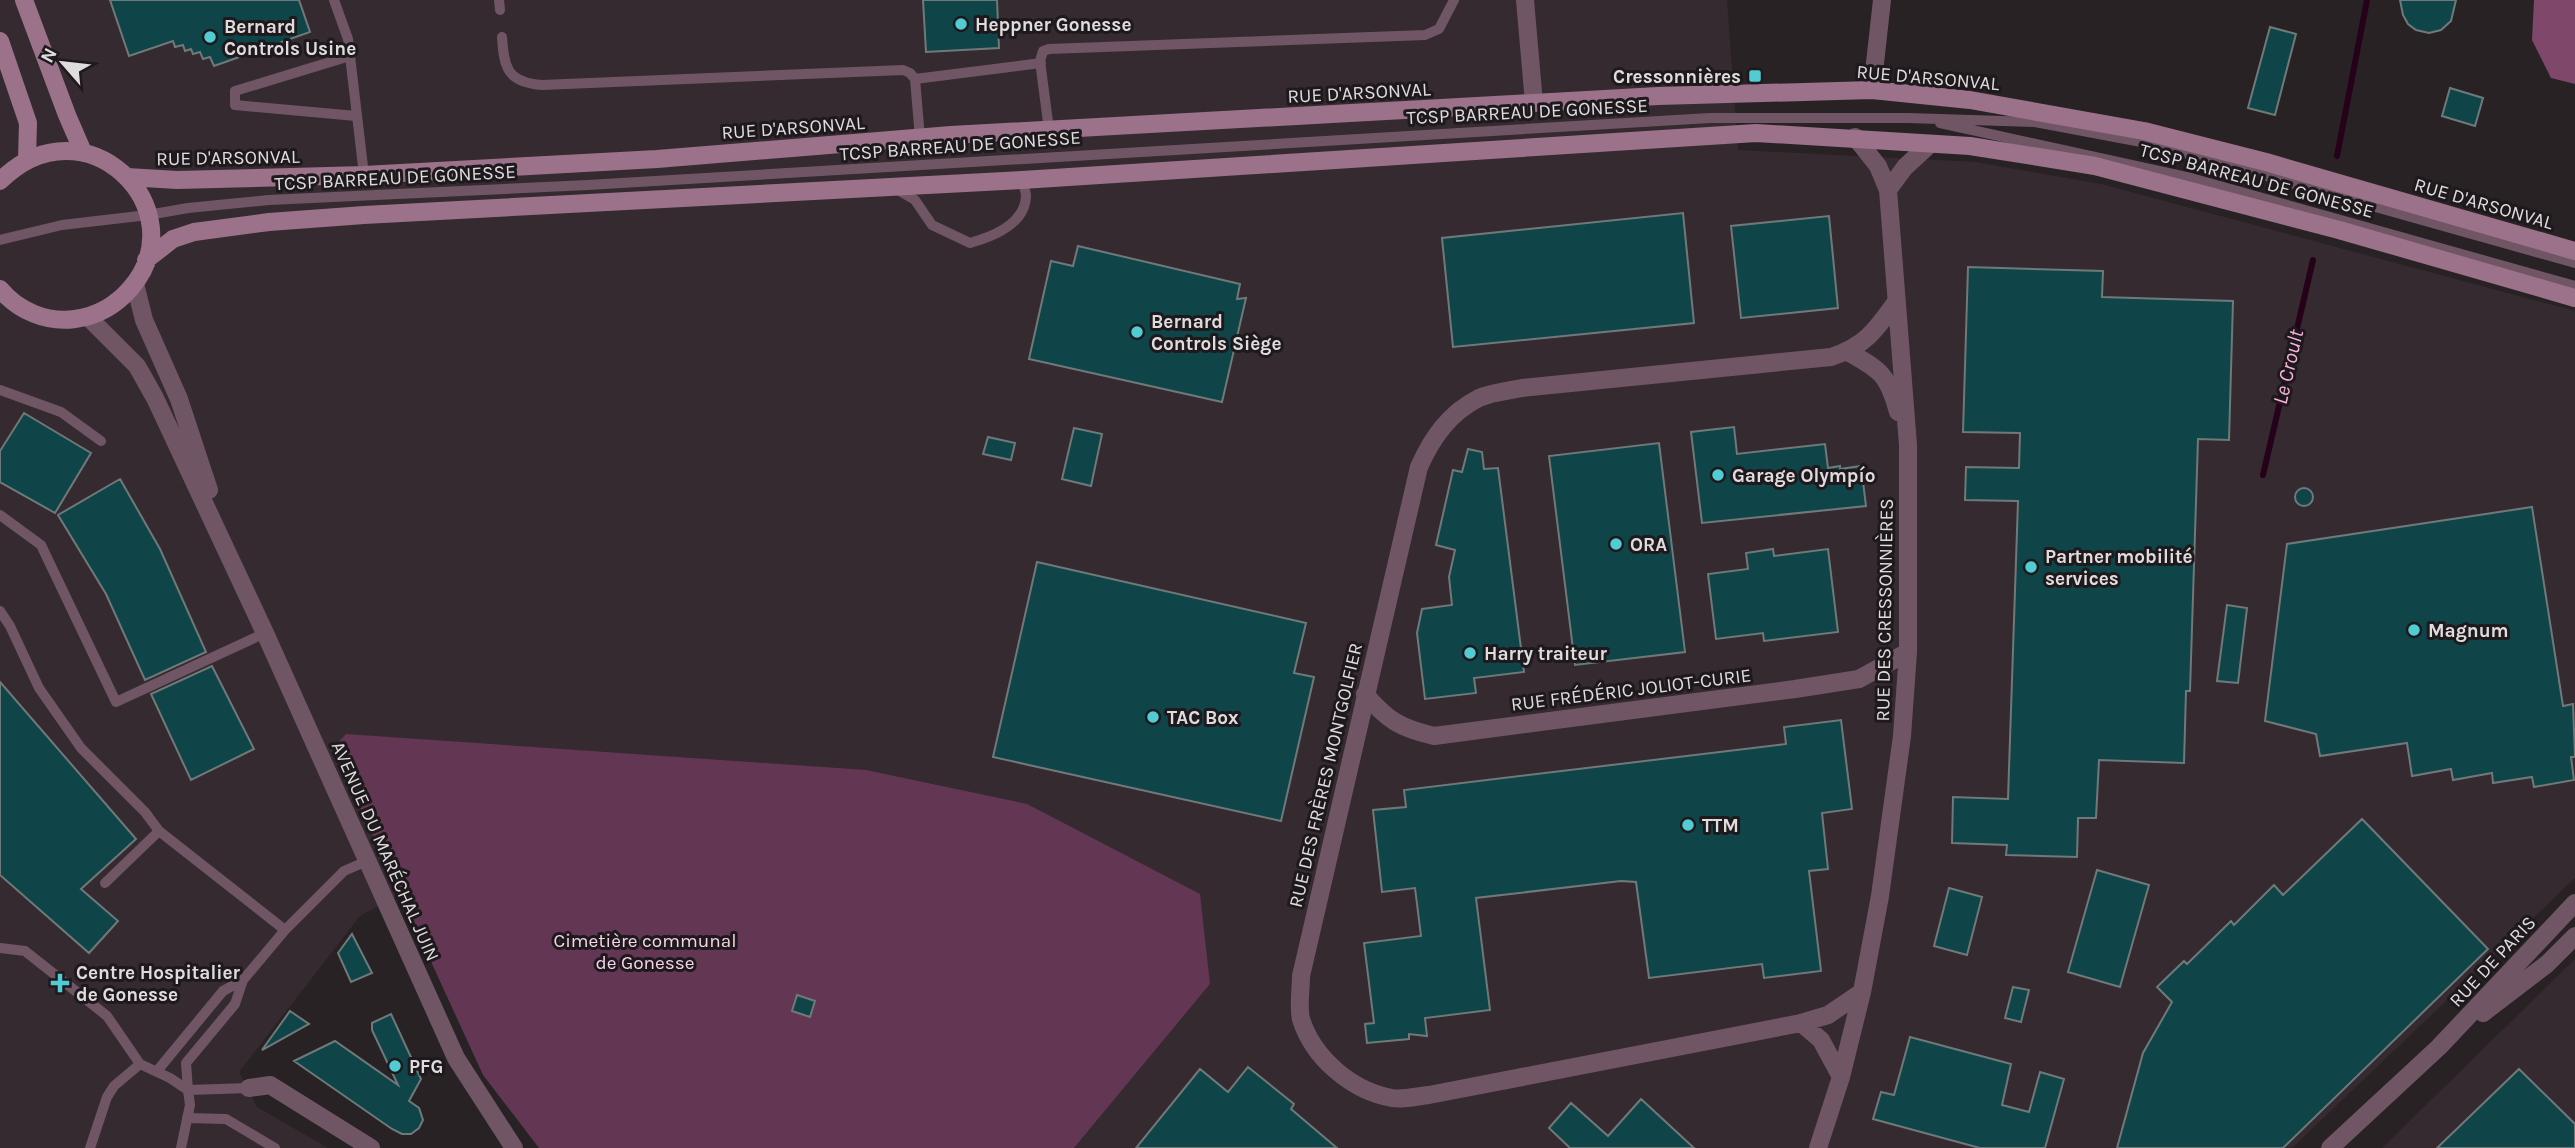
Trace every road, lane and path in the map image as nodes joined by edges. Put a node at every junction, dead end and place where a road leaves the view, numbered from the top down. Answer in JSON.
{"nodes":[{"id":1,"x":24,"y":0,"type":"edge"},
{"id":2,"x":334,"y":0,"type":"edge"},
{"id":3,"x":1454,"y":0,"type":"edge"},
{"id":4,"x":1525,"y":0,"type":"edge"},
{"id":5,"x":1882,"y":0,"type":"edge"},
{"id":6,"x":502,"y":37,"type":"dead end"},
{"id":7,"x":0,"y":41,"type":"edge"},
{"id":8,"x":350,"y":56,"type":"junction"},
{"id":9,"x":1041,"y":63,"type":"junction"},
{"id":10,"x":915,"y":79,"type":"junction"},
{"id":11,"x":1872,"y":90,"type":"junction"},
{"id":12,"x":1534,"y":103,"type":"junction"},
{"id":13,"x":356,"y":116,"type":"junction"},
{"id":14,"x":1926,"y":119,"type":"junction"},
{"id":15,"x":1049,"y":130,"type":"junction"},
{"id":16,"x":920,"y":138,"type":"junction"},
{"id":17,"x":1855,"y":138,"type":"junction"},
{"id":18,"x":1929,"y":145,"type":"junction"},
{"id":19,"x":83,"y":152,"type":"junction"},
{"id":20,"x":27,"y":159,"type":"junction"},
{"id":21,"x":363,"y":175,"type":"junction"},
{"id":22,"x":127,"y":177,"type":"junction"},
{"id":23,"x":1022,"y":180,"type":"junction"},
{"id":24,"x":0,"y":181,"type":"edge"},
{"id":25,"x":892,"y":186,"type":"junction"},
{"id":26,"x":1888,"y":190,"type":"junction"},
{"id":27,"x":148,"y":215,"type":"junction"},
{"id":28,"x":0,"y":240,"type":"edge"},
{"id":29,"x":2575,"y":251,"type":"edge"},
{"id":30,"x":146,"y":260,"type":"junction"},
{"id":31,"x":2575,"y":263,"type":"edge"},
{"id":32,"x":135,"y":284,"type":"junction"},
{"id":33,"x":2575,"y":286,"type":"edge"},
{"id":34,"x":0,"y":289,"type":"edge"},
{"id":35,"x":2575,"y":298,"type":"edge"},
{"id":36,"x":1896,"y":302,"type":"junction"},
{"id":37,"x":88,"y":317,"type":"junction"},
{"id":38,"x":1847,"y":352,"type":"junction"},
{"id":39,"x":0,"y":390,"type":"edge"},
{"id":40,"x":101,"y":441,"type":"dead end"},
{"id":41,"x":1908,"y":445,"type":"junction"},
{"id":42,"x":0,"y":515,"type":"edge"},
{"id":43,"x":233,"y":564,"type":"junction"},
{"id":44,"x":0,"y":611,"type":"edge"},
{"id":45,"x":265,"y":633,"type":"junction"},
{"id":46,"x":1908,"y":652,"type":"junction"},
{"id":47,"x":1365,"y":694,"type":"junction"},
{"id":48,"x":159,"y":831,"type":"junction"},
{"id":49,"x":367,"y":861,"type":"junction"},
{"id":50,"x":105,"y":883,"type":"dead end"},
{"id":51,"x":2575,"y":903,"type":"edge"},
{"id":52,"x":285,"y":930,"type":"junction"},
{"id":53,"x":2575,"y":936,"type":"edge"},
{"id":54,"x":0,"y":948,"type":"edge"},
{"id":55,"x":243,"y":980,"type":"junction"},
{"id":56,"x":1862,"y":992,"type":"junction"},
{"id":57,"x":1801,"y":1023,"type":"junction"},
{"id":58,"x":2439,"y":1047,"type":"junction"},
{"id":59,"x":140,"y":1064,"type":"junction"},
{"id":60,"x":157,"y":1071,"type":"junction"},
{"id":61,"x":1841,"y":1077,"type":"junction"},
{"id":62,"x":249,"y":1088,"type":"joint"},
{"id":63,"x":188,"y":1090,"type":"junction"},
{"id":64,"x":187,"y":1118,"type":"junction"},
{"id":65,"x":90,"y":1148,"type":"edge"},
{"id":66,"x":181,"y":1148,"type":"edge"},
{"id":67,"x":275,"y":1148,"type":"edge"},
{"id":68,"x":371,"y":1148,"type":"edge"},
{"id":69,"x":514,"y":1148,"type":"edge"},
{"id":70,"x":1818,"y":1148,"type":"edge"},
{"id":71,"x":2330,"y":1148,"type":"edge"}],
"edges":[{"from":1,"to":19,"type":"main road"},
{"from":2,"to":8,"type":"lane"},
{"from":3,"to":9,"type":"lane"},
{"from":4,"to":12,"type":"street"},
{"from":5,"to":11,"type":"street"},
{"from":6,"to":10,"type":"lane"},
{"from":7,"to":20,"type":"main road"},
{"from":8,"to":13,"type":"lane"},
{"from":8,"to":13,"type":"lane"},
{"from":9,"to":10,"type":"lane"},
{"from":9,"to":15,"type":"lane"},
{"from":10,"to":16,"type":"lane"},
{"from":11,"to":12,"type":"main road","name":"RUE D'ARSONVAL"},
{"from":11,"to":29,"type":"main road","name":"RUE D'ARSONVAL"},
{"from":12,"to":15,"type":"main road","name":"RUE D'ARSONVAL"},
{"from":13,"to":21,"type":"lane"},
{"from":14,"to":27,"type":"lane","name":"TCSP BARREAU DE GONESSE"},
{"from":14,"to":31,"type":"lane","name":"TCSP BARREAU DE GONESSE"},
{"from":14,"to":33,"type":"lane","name":"TCSP BARREAU DE GONESSE"},
{"from":15,"to":16,"type":"main road","name":"RUE D'ARSONVAL"},
{"from":16,"to":21,"type":"main road","name":"RUE D'ARSONVAL"},
{"from":17,"to":18,"type":"main road"},
{"from":17,"to":23,"type":"main road"},
{"from":17,"to":26,"type":"street","name":"RUE DES CRESSONNIÈRES"},
{"from":18,"to":26,"type":"street"},
{"from":18,"to":35,"type":"main road"},
{"from":19,"to":20,"type":"main road"},
{"from":19,"to":22,"type":"main road"},
{"from":20,"to":24,"type":"main road"},
{"from":21,"to":22,"type":"main road","name":"RUE D'ARSONVAL"},
{"from":22,"to":27,"type":"main road"},
{"from":23,"to":25,"type":"main road"},
{"from":23,"to":25,"type":"lane"},
{"from":25,"to":30,"type":"main road"},
{"from":26,"to":36,"type":"street","name":"RUE DES CRESSONNIÈRES"},
{"from":27,"to":28,"type":"lane","name":"TCSP BARREAU DE GONESSE"},
{"from":27,"to":30,"type":"main road"},
{"from":30,"to":32,"type":"main road"},
{"from":32,"to":37,"type":"main road"},
{"from":32,"to":43,"type":"street","name":"AVENUE DU MARÉCHAL JUIN"},
{"from":34,"to":37,"type":"main road"},
{"from":36,"to":38,"type":"street","name":"RUE DES FRÈRES MONTGOLFIER"},
{"from":36,"to":41,"type":"street","name":"RUE DES CRESSONNIÈRES"},
{"from":37,"to":43,"type":"street","name":"AVENUE DU MARÉCHAL JUIN"},
{"from":38,"to":41,"type":"street"},
{"from":38,"to":47,"type":"street","name":"RUE DES FRÈRES MONTGOLFIER"},
{"from":39,"to":40,"type":"lane"},
{"from":41,"to":46,"type":"street","name":"RUE DES CRESSONNIÈRES"},
{"from":42,"to":45,"type":"lane"},
{"from":43,"to":45,"type":"street","name":"AVENUE DU MARÉCHAL JUIN"},
{"from":44,"to":48,"type":"lane"},
{"from":45,"to":49,"type":"street","name":"AVENUE DU MARÉCHAL JUIN"},
{"from":46,"to":47,"type":"street","name":"RUE FRÉDÉRIC JOLIOT-CURIE"},
{"from":46,"to":56,"type":"street","name":"RUE DES CRESSONNIÈRES"},
{"from":47,"to":57,"type":"street","name":"RUE DES FRÈRES MONTGOLFIER"},
{"from":48,"to":50,"type":"lane"},
{"from":48,"to":52,"type":"lane"},
{"from":49,"to":52,"type":"lane"},
{"from":49,"to":69,"type":"street","name":"AVENUE DU MARÉCHAL JUIN"},
{"from":51,"to":58,"type":"street","name":"RUE DE PARIS"},
{"from":52,"to":55,"type":"lane"},
{"from":53,"to":58,"type":"street","name":"RUE DE PARIS"},
{"from":54,"to":59,"type":"lane"},
{"from":55,"to":60,"type":"lane"},
{"from":55,"to":63,"type":"lane"},
{"from":56,"to":57,"type":"street","name":"RUE DES FRÈRES MONTGOLFIER"},
{"from":56,"to":61,"type":"street","name":"RUE DES CRESSONNIÈRES"},
{"from":57,"to":61,"type":"street"},
{"from":58,"to":71,"type":"street","name":"RUE DE PARIS"},
{"from":59,"to":60,"type":"lane"},
{"from":59,"to":65,"type":"lane"},
{"from":60,"to":63,"type":"lane"},
{"from":61,"to":70,"type":"street","name":"RUE DES CRESSONNIÈRES"},
{"from":62,"to":63,"type":"lane"},
{"from":62,"to":68,"type":"street"},
{"from":63,"to":64,"type":"lane"},
{"from":64,"to":66,"type":"lane"},
{"from":64,"to":67,"type":"lane"}]}
